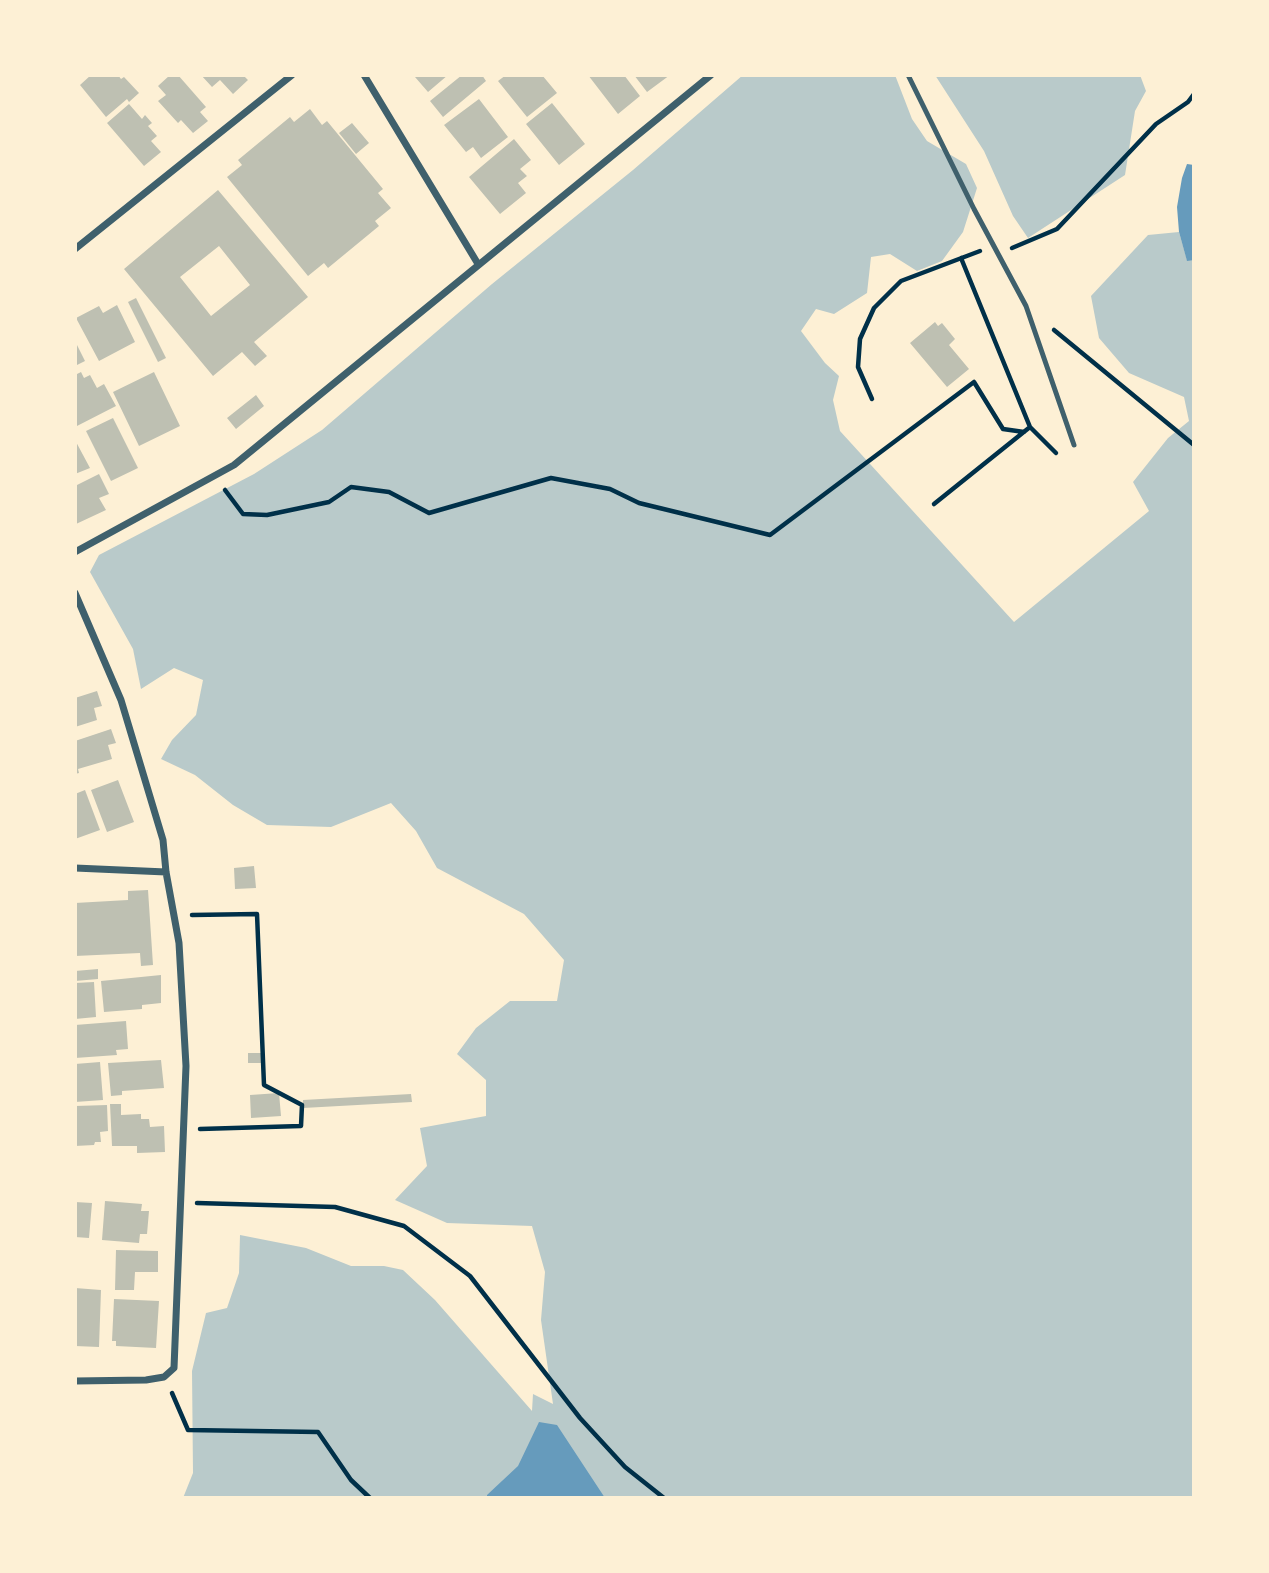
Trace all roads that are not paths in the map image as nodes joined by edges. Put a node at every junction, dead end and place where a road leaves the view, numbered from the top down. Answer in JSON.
{"nodes":[{"id":1,"x":292,"y":75,"type":"edge"},
{"id":2,"x":365,"y":75,"type":"edge"},
{"id":3,"x":711,"y":75,"type":"edge"},
{"id":4,"x":908,"y":75,"type":"edge"},
{"id":5,"x":75,"y":249,"type":"edge"},
{"id":6,"x":478,"y":264,"type":"junction"},
{"id":7,"x":1074,"y":445,"type":"dead end"},
{"id":8,"x":75,"y":552,"type":"edge"},
{"id":9,"x":75,"y":593,"type":"edge"},
{"id":10,"x":75,"y":868,"type":"edge"},
{"id":11,"x":166,"y":872,"type":"junction"},
{"id":12,"x":75,"y":1381,"type":"edge"}],
"edges":[{"from":1,"to":5,"type":"street"},
{"from":2,"to":6,"type":"street"},
{"from":3,"to":6,"type":"street"},
{"from":4,"to":7,"type":"lane"},
{"from":6,"to":8,"type":"street"},
{"from":9,"to":11,"type":"street"},
{"from":10,"to":11,"type":"street"},
{"from":11,"to":12,"type":"street"}]}
